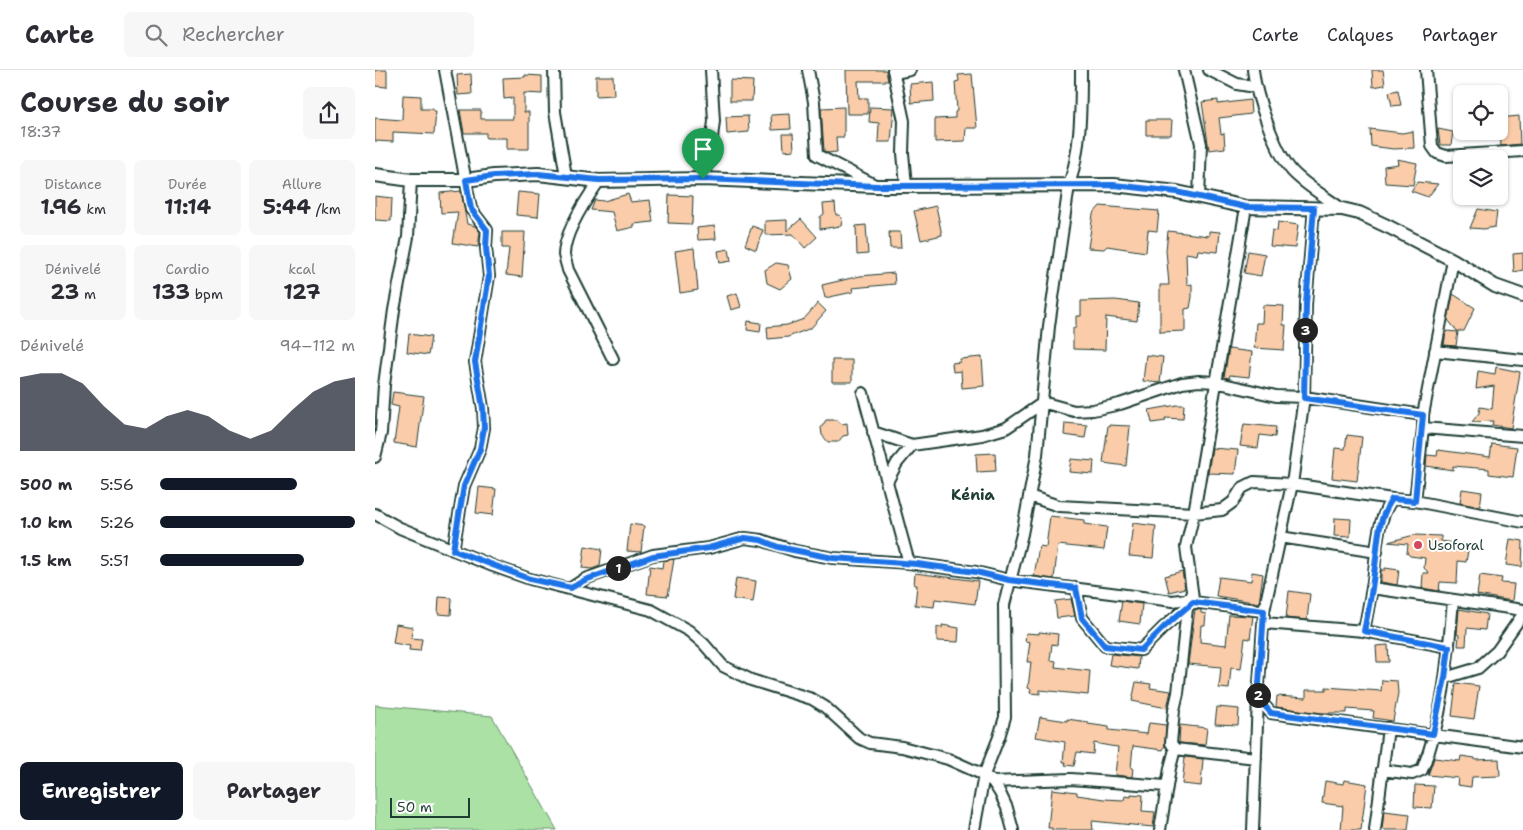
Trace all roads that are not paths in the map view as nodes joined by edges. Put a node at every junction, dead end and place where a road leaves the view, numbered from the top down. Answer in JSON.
{"nodes":[{"id":1,"x":445,"y":70,"type":"edge"},
{"id":2,"x":554,"y":70,"type":"edge"},
{"id":3,"x":711,"y":70,"type":"edge"},
{"id":4,"x":808,"y":70,"type":"edge"},
{"id":5,"x":910,"y":70,"type":"edge"},
{"id":6,"x":1081,"y":70,"type":"edge"},
{"id":7,"x":1184,"y":70,"type":"edge"},
{"id":8,"x":1209,"y":70,"type":"edge"},
{"id":9,"x":1253,"y":70,"type":"edge"},
{"id":10,"x":1426,"y":70,"type":"edge"},
{"id":11,"x":893,"y":72,"type":"edge"},
{"id":12,"x":1255,"y":87,"type":"junction"},
{"id":13,"x":1523,"y":151,"type":"edge"},
{"id":14,"x":375,"y":175,"type":"edge"},
{"id":15,"x":566,"y":176,"type":"junction"},
{"id":16,"x":703,"y":179,"type":"junction"},
{"id":17,"x":411,"y":180,"type":"junction"},
{"id":18,"x":466,"y":180,"type":"junction"},
{"id":19,"x":599,"y":180,"type":"junction"},
{"id":20,"x":1069,"y":185,"type":"junction"},
{"id":21,"x":877,"y":186,"type":"junction"},
{"id":22,"x":906,"y":186,"type":"junction"},
{"id":23,"x":1199,"y":197,"type":"junction"},
{"id":24,"x":1245,"y":207,"type":"junction"},
{"id":25,"x":1314,"y":208,"type":"junction"},
{"id":26,"x":1342,"y":209,"type":"junction"},
{"id":27,"x":1453,"y":260,"type":"junction"},
{"id":28,"x":1523,"y":296,"type":"edge"},
{"id":29,"x":1435,"y":352,"type":"junction"},
{"id":30,"x":613,"y":360,"type":"dead end"},
{"id":31,"x":1523,"y":360,"type":"edge"},
{"id":32,"x":1215,"y":382,"type":"junction"},
{"id":33,"x":379,"y":388,"type":"edge"},
{"id":34,"x":863,"y":393,"type":"dead end"},
{"id":35,"x":1304,"y":398,"type":"junction"},
{"id":36,"x":1041,"y":404,"type":"junction"},
{"id":37,"x":1423,"y":415,"type":"junction"},
{"id":38,"x":1423,"y":428,"type":"junction"},
{"id":39,"x":873,"y":432,"type":"junction"},
{"id":40,"x":1523,"y":436,"type":"edge"},
{"id":41,"x":912,"y":445,"type":"junction"},
{"id":42,"x":375,"y":457,"type":"edge"},
{"id":43,"x":886,"y":484,"type":"junction"},
{"id":44,"x":1292,"y":484,"type":"junction"},
{"id":45,"x":1029,"y":496,"type":"junction"},
{"id":46,"x":1392,"y":499,"type":"junction"},
{"id":47,"x":1415,"y":501,"type":"junction"},
{"id":48,"x":1194,"y":513,"type":"junction"},
{"id":49,"x":375,"y":514,"type":"edge"},
{"id":50,"x":1523,"y":522,"type":"edge"},
{"id":51,"x":1280,"y":537,"type":"junction"},
{"id":52,"x":453,"y":550,"type":"junction"},
{"id":53,"x":1377,"y":552,"type":"junction"},
{"id":54,"x":909,"y":564,"type":"junction"},
{"id":55,"x":1009,"y":580,"type":"junction"},
{"id":56,"x":571,"y":588,"type":"junction"},
{"id":57,"x":1076,"y":588,"type":"junction"},
{"id":58,"x":1372,"y":588,"type":"junction"},
{"id":59,"x":1453,"y":600,"type":"junction"},
{"id":60,"x":1187,"y":608,"type":"junction"},
{"id":61,"x":1523,"y":610,"type":"edge"},
{"id":62,"x":1264,"y":611,"type":"junction"},
{"id":63,"x":1523,"y":614,"type":"edge"},
{"id":64,"x":1264,"y":623,"type":"junction"},
{"id":65,"x":1364,"y":631,"type":"junction"},
{"id":66,"x":1449,"y":647,"type":"junction"},
{"id":67,"x":1445,"y":678,"type":"junction"},
{"id":68,"x":1258,"y":698,"type":"junction"},
{"id":69,"x":1387,"y":728,"type":"junction"},
{"id":70,"x":1433,"y":734,"type":"junction"},
{"id":71,"x":1523,"y":746,"type":"edge"},
{"id":72,"x":1175,"y":749,"type":"junction"},
{"id":73,"x":1257,"y":758,"type":"junction"},
{"id":74,"x":1382,"y":770,"type":"junction"},
{"id":75,"x":984,"y":775,"type":"junction"},
{"id":76,"x":993,"y":782,"type":"junction"},
{"id":77,"x":1166,"y":786,"type":"junction"},
{"id":78,"x":974,"y":830,"type":"edge"},
{"id":79,"x":1013,"y":830,"type":"edge"},
{"id":80,"x":1159,"y":830,"type":"edge"},
{"id":81,"x":1253,"y":830,"type":"edge"},
{"id":82,"x":1375,"y":830,"type":"edge"}],
"edges":[{"from":1,"to":18,"type":"street"},
{"from":2,"to":15,"type":"street"},
{"from":3,"to":16,"type":"street"},
{"from":4,"to":21,"type":"street"},
{"from":5,"to":11,"type":"street"},
{"from":6,"to":20,"type":"street"},
{"from":7,"to":23,"type":"street"},
{"from":8,"to":12,"type":"street"},
{"from":9,"to":12,"type":"street"},
{"from":10,"to":13,"type":"street"},
{"from":11,"to":22,"type":"street"},
{"from":12,"to":26,"type":"street"},
{"from":14,"to":17,"type":"street"},
{"from":15,"to":18,"type":"street"},
{"from":15,"to":19,"type":"street"},
{"from":16,"to":19,"type":"street"},
{"from":16,"to":21,"type":"street"},
{"from":17,"to":18,"type":"street"},
{"from":17,"to":33,"type":"street"},
{"from":18,"to":52,"type":"street"},
{"from":19,"to":30,"type":"street"},
{"from":20,"to":22,"type":"street"},
{"from":20,"to":23,"type":"street"},
{"from":20,"to":36,"type":"street"},
{"from":21,"to":22,"type":"street"},
{"from":23,"to":24,"type":"street"},
{"from":24,"to":25,"type":"street"},
{"from":24,"to":32,"type":"street"},
{"from":25,"to":26,"type":"street"},
{"from":25,"to":35,"type":"street"},
{"from":26,"to":27,"type":"street"},
{"from":27,"to":28,"type":"street"},
{"from":27,"to":29,"type":"street"},
{"from":29,"to":31,"type":"street"},
{"from":29,"to":37,"type":"street"},
{"from":32,"to":35,"type":"street"},
{"from":32,"to":36,"type":"street"},
{"from":32,"to":48,"type":"street"},
{"from":33,"to":42,"type":"street"},
{"from":34,"to":39,"type":"street"},
{"from":35,"to":37,"type":"street"},
{"from":35,"to":44,"type":"street"},
{"from":36,"to":41,"type":"street"},
{"from":36,"to":45,"type":"street"},
{"from":37,"to":38,"type":"street"},
{"from":38,"to":40,"type":"street"},
{"from":38,"to":47,"type":"street"},
{"from":39,"to":41,"type":"street"},
{"from":39,"to":43,"type":"street"},
{"from":41,"to":43,"type":"street"},
{"from":43,"to":54,"type":"street"},
{"from":44,"to":46,"type":"street"},
{"from":44,"to":48,"type":"street"},
{"from":44,"to":51,"type":"street"},
{"from":45,"to":48,"type":"street"},
{"from":45,"to":55,"type":"street"},
{"from":46,"to":47,"type":"street"},
{"from":46,"to":53,"type":"street"},
{"from":47,"to":50,"type":"street"},
{"from":48,"to":57,"type":"street"},
{"from":49,"to":52,"type":"street"},
{"from":51,"to":53,"type":"street"},
{"from":51,"to":62,"type":"street"},
{"from":52,"to":56,"type":"street"},
{"from":53,"to":58,"type":"street"},
{"from":54,"to":55,"type":"street"},
{"from":54,"to":56,"type":"street"},
{"from":55,"to":57,"type":"street"},
{"from":55,"to":75,"type":"street"},
{"from":56,"to":75,"type":"street"},
{"from":57,"to":60,"type":"street"},
{"from":58,"to":59,"type":"street"},
{"from":58,"to":65,"type":"street"},
{"from":59,"to":61,"type":"street"},
{"from":59,"to":66,"type":"street"},
{"from":60,"to":62,"type":"street"},
{"from":60,"to":72,"type":"street"},
{"from":62,"to":64,"type":"street"},
{"from":63,"to":67,"type":"street"},
{"from":64,"to":65,"type":"street"},
{"from":64,"to":68,"type":"street"},
{"from":65,"to":66,"type":"street"},
{"from":66,"to":67,"type":"street"},
{"from":67,"to":70,"type":"street"},
{"from":68,"to":69,"type":"street"},
{"from":68,"to":73,"type":"street"},
{"from":69,"to":70,"type":"street"},
{"from":69,"to":74,"type":"street"},
{"from":70,"to":71,"type":"street"},
{"from":70,"to":74,"type":"street"},
{"from":72,"to":73,"type":"street"},
{"from":72,"to":77,"type":"street"},
{"from":73,"to":81,"type":"street"},
{"from":74,"to":82,"type":"street"},
{"from":75,"to":76,"type":"street"},
{"from":75,"to":78,"type":"street"},
{"from":76,"to":77,"type":"street"},
{"from":76,"to":79,"type":"street"},
{"from":77,"to":80,"type":"street"}]}
